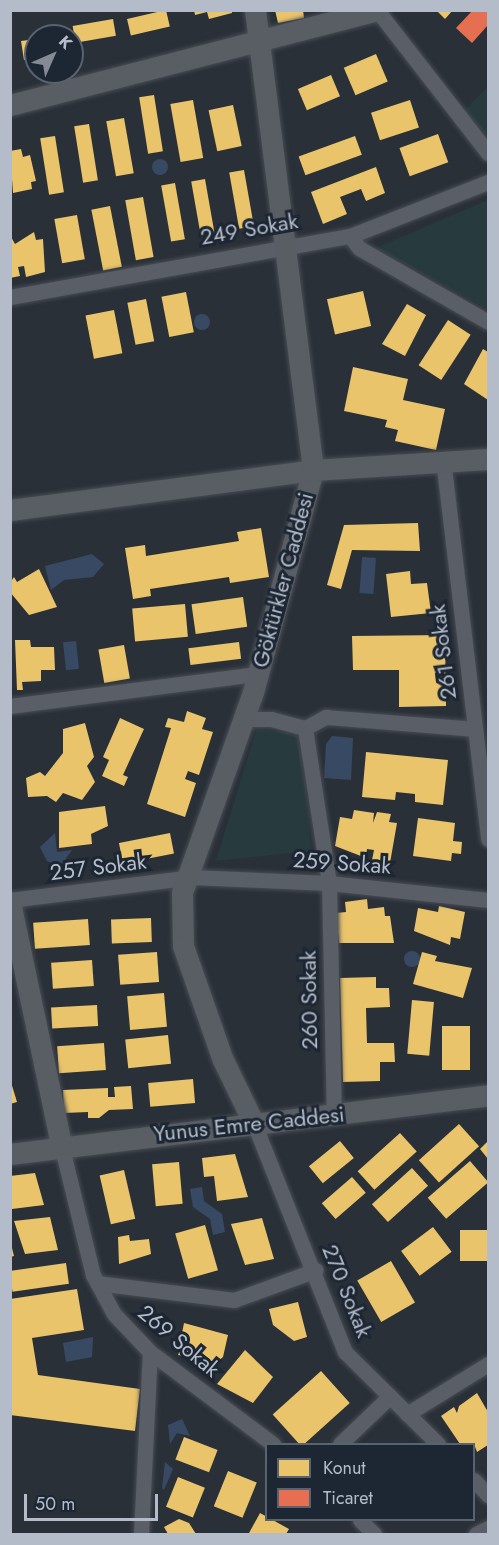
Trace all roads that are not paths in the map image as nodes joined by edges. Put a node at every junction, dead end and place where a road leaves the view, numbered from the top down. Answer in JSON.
{"nodes":[{"id":1,"x":255,"y":10,"type":"edge"},
{"id":2,"x":377,"y":11,"type":"edge"},
{"id":3,"x":260,"y":43,"type":"junction"},
{"id":4,"x":10,"y":105,"type":"edge"},
{"id":5,"x":489,"y":153,"type":"edge"},
{"id":6,"x":489,"y":183,"type":"edge"},
{"id":7,"x":350,"y":236,"type":"junction"},
{"id":8,"x":286,"y":244,"type":"junction"},
{"id":9,"x":10,"y":297,"type":"edge"},
{"id":10,"x":489,"y":322,"type":"edge"},
{"id":11,"x":443,"y":459,"type":"junction"},
{"id":12,"x":489,"y":459,"type":"edge"},
{"id":13,"x":313,"y":470,"type":"junction"},
{"id":14,"x":10,"y":510,"type":"edge"},
{"id":15,"x":257,"y":675,"type":"junction"},
{"id":16,"x":10,"y":706,"type":"edge"},
{"id":17,"x":243,"y":719,"type":"junction"},
{"id":18,"x":305,"y":728,"type":"junction"},
{"id":19,"x":475,"y":729,"type":"junction"},
{"id":20,"x":484,"y":768,"type":"edge"},
{"id":21,"x":489,"y":839,"type":"edge"},
{"id":22,"x":191,"y":877,"type":"junction"},
{"id":23,"x":328,"y":883,"type":"junction"},
{"id":24,"x":489,"y":900,"type":"edge"},
{"id":25,"x":10,"y":901,"type":"edge"},
{"id":26,"x":13,"y":925,"type":"edge"},
{"id":27,"x":489,"y":1095,"type":"edge"},
{"id":28,"x":334,"y":1115,"type":"junction"},
{"id":29,"x":255,"y":1126,"type":"junction"},
{"id":30,"x":61,"y":1144,"type":"junction"},
{"id":31,"x":10,"y":1154,"type":"edge"},
{"id":32,"x":316,"y":1270,"type":"junction"},
{"id":33,"x":98,"y":1283,"type":"junction"},
{"id":34,"x":150,"y":1352,"type":"junction"},
{"id":35,"x":489,"y":1364,"type":"edge"},
{"id":36,"x":390,"y":1396,"type":"junction"},
{"id":37,"x":407,"y":1414,"type":"junction"},
{"id":38,"x":272,"y":1443,"type":"edge"},
{"id":39,"x":341,"y":1443,"type":"edge"},
{"id":40,"x":437,"y":1443,"type":"edge"},
{"id":41,"x":475,"y":1481,"type":"edge"},
{"id":42,"x":489,"y":1495,"type":"edge"},
{"id":43,"x":361,"y":1521,"type":"edge"},
{"id":44,"x":489,"y":1527,"type":"edge"},
{"id":45,"x":141,"y":1534,"type":"edge"},
{"id":46,"x":374,"y":1534,"type":"edge"},
{"id":47,"x":476,"y":1534,"type":"edge"}],
"edges":[{"from":1,"to":3,"type":"street","name":"Göktürkler Caddesi"},
{"from":2,"to":3,"type":"street"},
{"from":2,"to":5,"type":"street"},
{"from":3,"to":4,"type":"street"},
{"from":3,"to":8,"type":"street","name":"Göktürkler Caddesi"},
{"from":6,"to":7,"type":"street","name":"249 Sokak"},
{"from":7,"to":8,"type":"street","name":"249 Sokak"},
{"from":7,"to":10,"type":"street"},
{"from":8,"to":9,"type":"street","name":"249 Sokak"},
{"from":8,"to":13,"type":"street","name":"Göktürkler Caddesi"},
{"from":11,"to":12,"type":"street"},
{"from":11,"to":13,"type":"street"},
{"from":11,"to":19,"type":"street","name":"261 Sokak"},
{"from":13,"to":14,"type":"street"},
{"from":13,"to":15,"type":"street","name":"Göktürkler Caddesi"},
{"from":15,"to":16,"type":"street"},
{"from":15,"to":17,"type":"street","name":"Göktürkler Caddesi"},
{"from":17,"to":18,"type":"street"},
{"from":17,"to":22,"type":"street","name":"Göktürkler Caddesi"},
{"from":18,"to":19,"type":"street"},
{"from":18,"to":23,"type":"street","name":"260 Sokak"},
{"from":19,"to":20,"type":"street","name":"261 Sokak"},
{"from":20,"to":21,"type":"street","name":"261 Sokak"},
{"from":22,"to":23,"type":"street","name":"259 Sokak"},
{"from":22,"to":25,"type":"street","name":"257 Sokak"},
{"from":22,"to":29,"type":"street","name":"Göktürkler Caddesi"},
{"from":23,"to":24,"type":"street","name":"259 Sokak"},
{"from":23,"to":28,"type":"street","name":"260 Sokak"},
{"from":25,"to":26,"type":"street"},
{"from":26,"to":30,"type":"street"},
{"from":27,"to":28,"type":"street","name":"Yunus Emre Caddesi"},
{"from":28,"to":29,"type":"street","name":"Yunus Emre Caddesi"},
{"from":29,"to":30,"type":"street","name":"Yunus Emre Caddesi"},
{"from":29,"to":32,"type":"street","name":"270 Sokak"},
{"from":30,"to":31,"type":"street","name":"Yunus Emre Caddesi"},
{"from":30,"to":33,"type":"street","name":"269 Sokak"},
{"from":32,"to":33,"type":"street"},
{"from":32,"to":36,"type":"street","name":"270 Sokak"},
{"from":33,"to":34,"type":"street","name":"269 Sokak"},
{"from":34,"to":38,"type":"street","name":"269 Sokak"},
{"from":34,"to":45,"type":"street"},
{"from":35,"to":37,"type":"street"},
{"from":36,"to":37,"type":"street","name":"270 Sokak"},
{"from":36,"to":39,"type":"street"},
{"from":37,"to":40,"type":"street","name":"270 Sokak"},
{"from":41,"to":42,"type":"street"},
{"from":43,"to":46,"type":"street"},
{"from":44,"to":47,"type":"street"}]}
